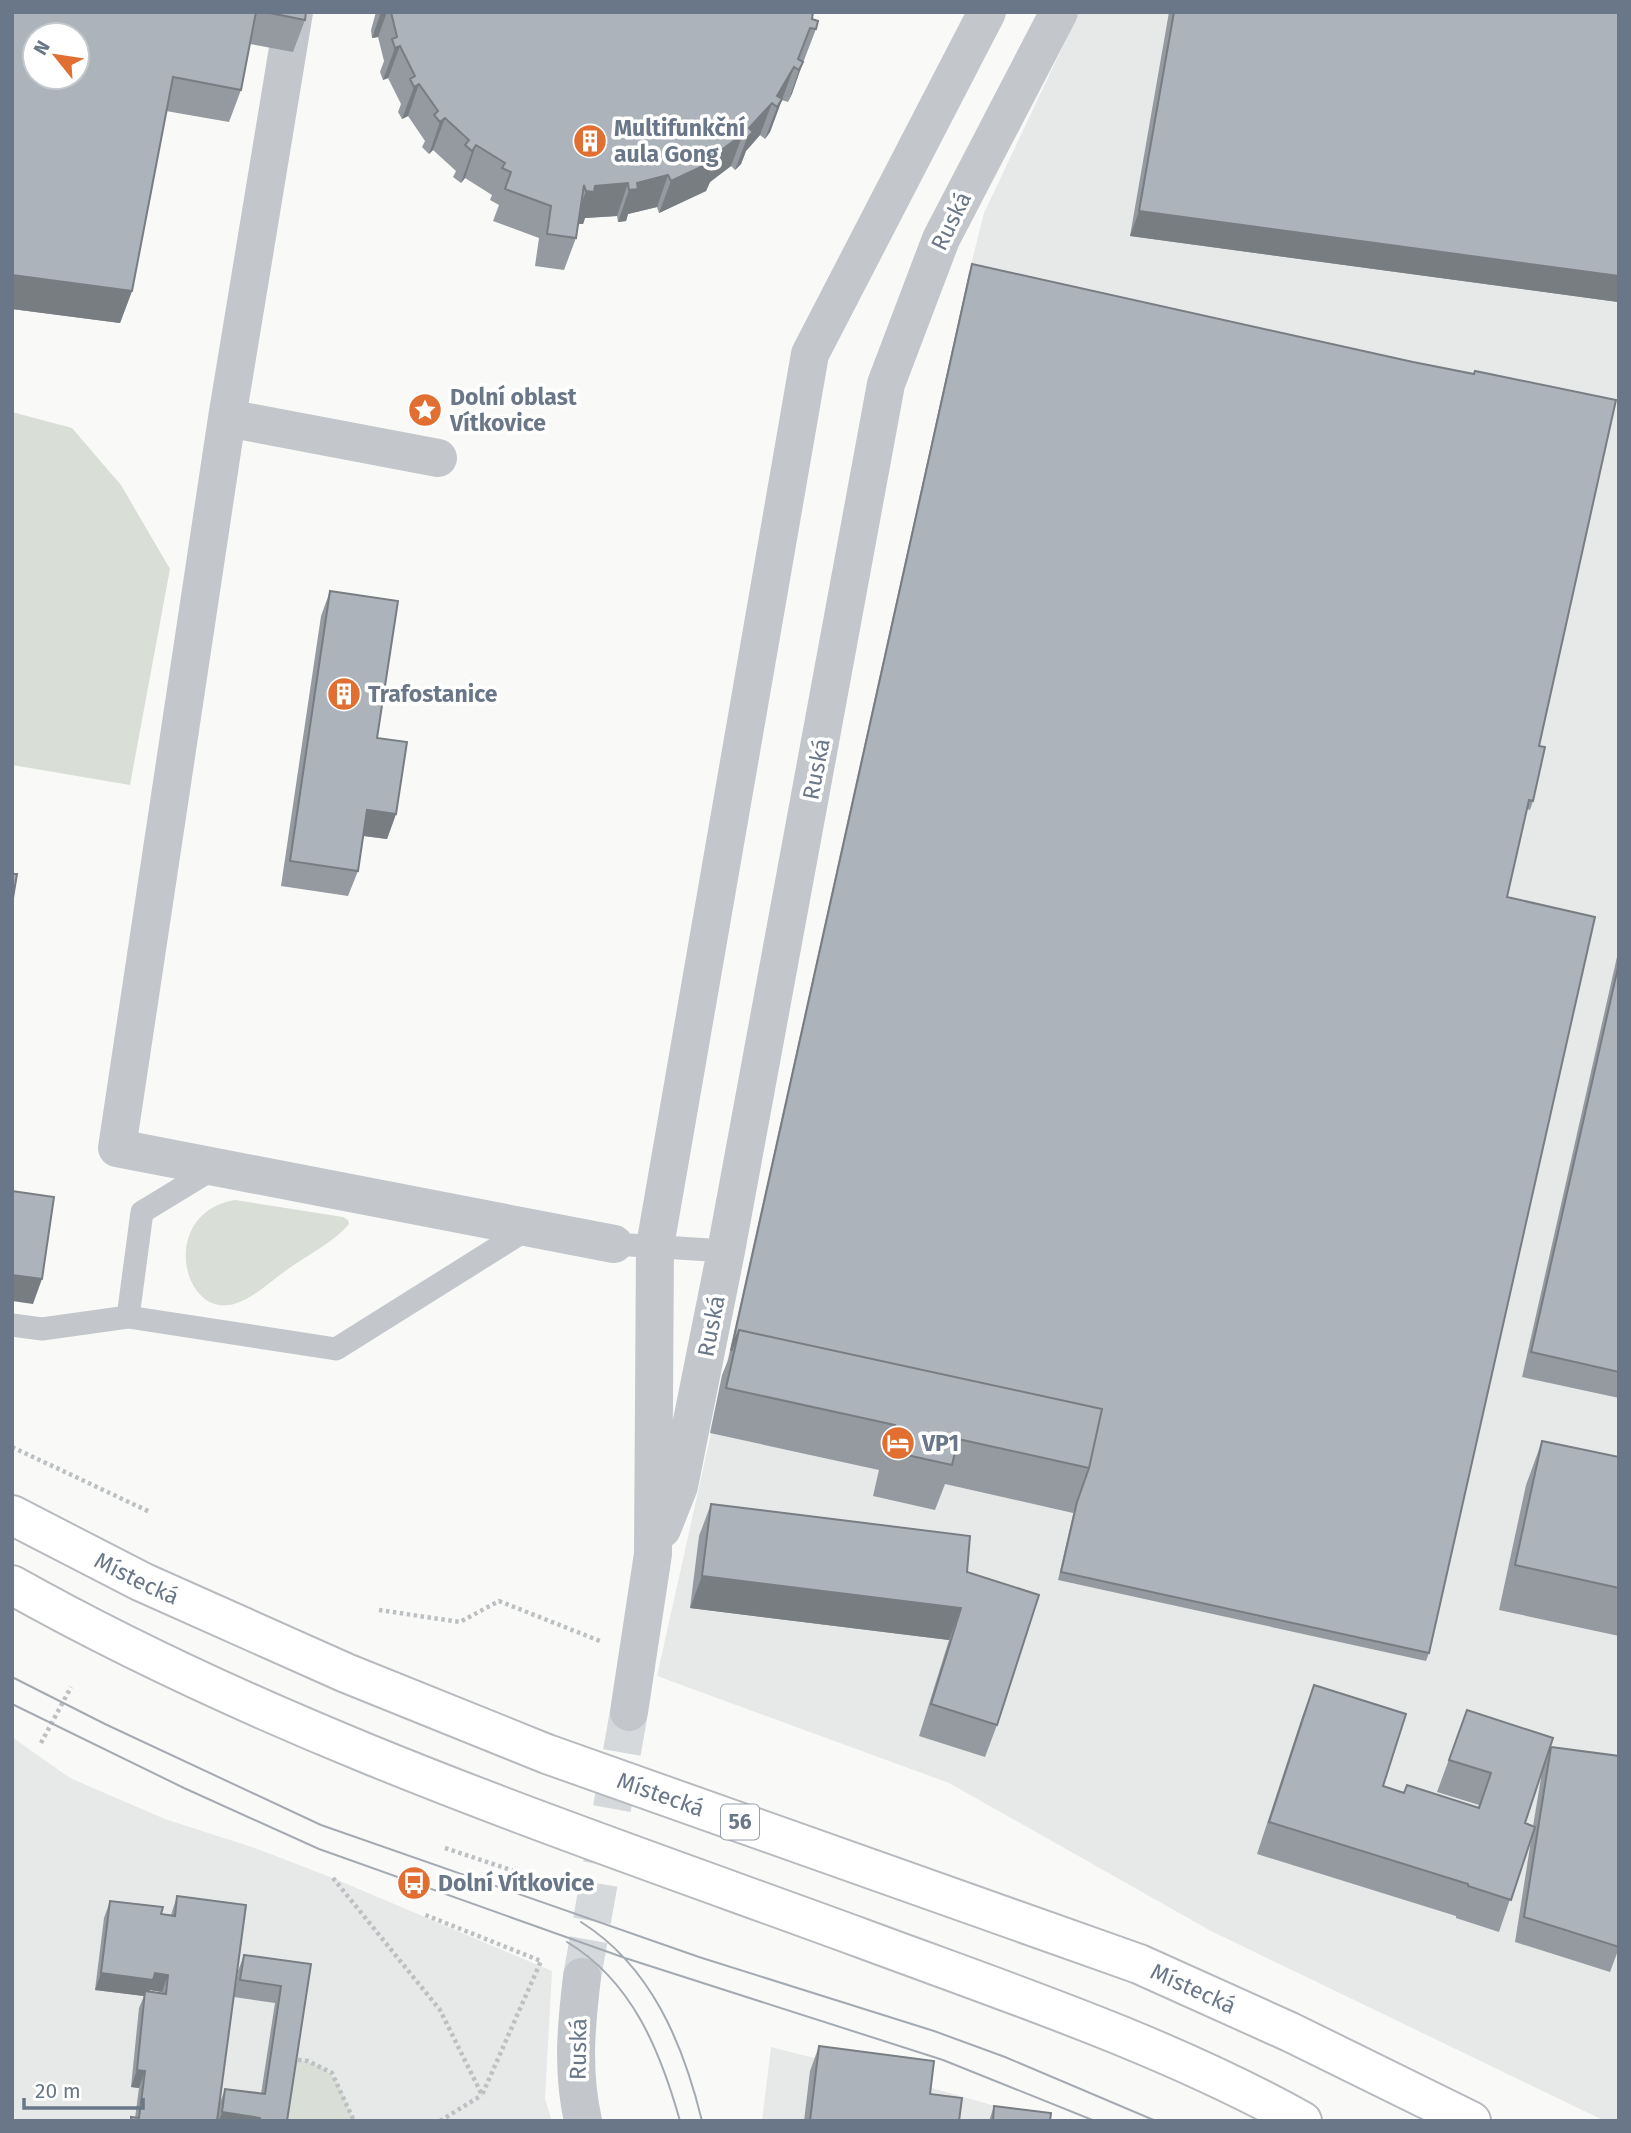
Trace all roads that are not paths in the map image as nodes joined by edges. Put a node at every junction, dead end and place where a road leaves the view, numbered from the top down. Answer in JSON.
{"nodes":[{"id":1,"x":294,"y":12,"type":"edge"},
{"id":2,"x":987,"y":12,"type":"edge"},
{"id":3,"x":1059,"y":12,"type":"edge"},
{"id":4,"x":227,"y":418,"type":"junction"},
{"id":5,"x":438,"y":458,"type":"dead end"},
{"id":6,"x":216,"y":1167,"type":"junction"},
{"id":7,"x":528,"y":1228,"type":"junction"},
{"id":8,"x":614,"y":1244,"type":"joint"},
{"id":9,"x":655,"y":1246,"type":"junction"},
{"id":10,"x":726,"y":1251,"type":"junction"},
{"id":11,"x":128,"y":1317,"type":"junction"},
{"id":12,"x":12,"y":1325,"type":"edge"},
{"id":13,"x":12,"y":1515,"type":"edge"},
{"id":14,"x":653,"y":1554,"type":"junction"},
{"id":15,"x":12,"y":1585,"type":"edge"},
{"id":16,"x":629,"y":1712,"type":"tunnel mouth"},
{"id":17,"x":582,"y":1977,"type":"tunnel mouth"},
{"id":18,"x":583,"y":2121,"type":"edge"},
{"id":19,"x":1302,"y":2121,"type":"edge"},
{"id":20,"x":1471,"y":2121,"type":"edge"}],
"edges":[{"from":1,"to":4,"type":"street"},
{"from":2,"to":9,"type":"street","name":"Ruská"},
{"from":3,"to":10,"type":"street","name":"Ruská"},
{"from":4,"to":5,"type":"street"},
{"from":4,"to":6,"type":"street"},
{"from":6,"to":7,"type":"street"},
{"from":6,"to":11,"type":"lane"},
{"from":7,"to":8,"type":"street"},
{"from":7,"to":11,"type":"lane"},
{"from":8,"to":9,"type":"lane"},
{"from":9,"to":10,"type":"lane"},
{"from":9,"to":14,"type":"street","name":"Ruská"},
{"from":10,"to":14,"type":"street","name":"Ruská"},
{"from":11,"to":12,"type":"lane"},
{"from":13,"to":20,"type":"highway","name":"Místecká","number":"56"},
{"from":14,"to":16,"type":"street","name":"Ruská"},
{"from":15,"to":19,"type":"highway"},
{"from":17,"to":18,"type":"street","name":"Ruská"}]}
